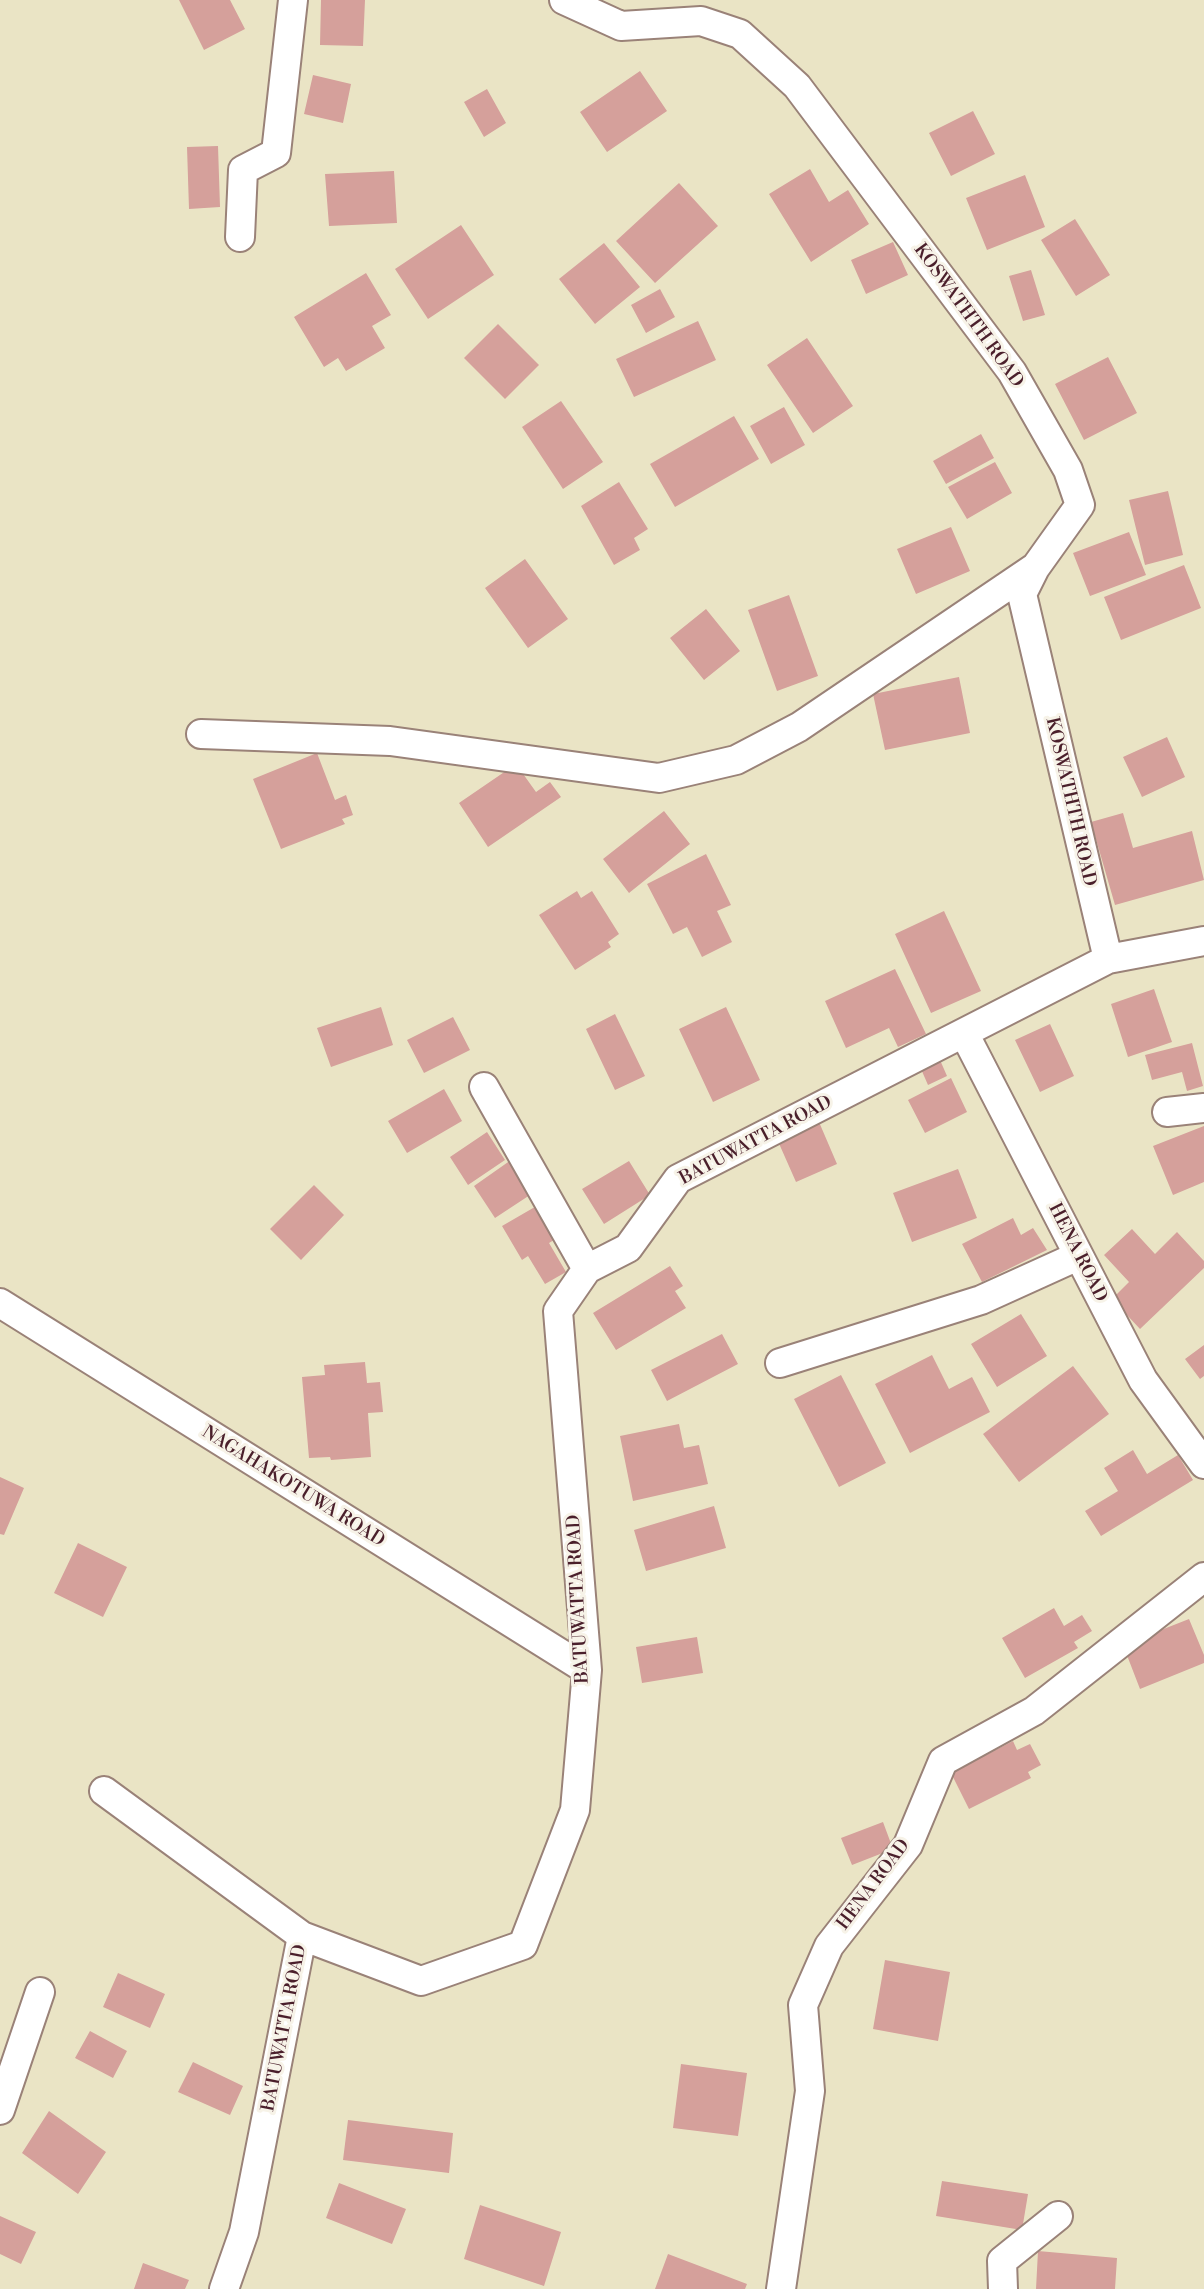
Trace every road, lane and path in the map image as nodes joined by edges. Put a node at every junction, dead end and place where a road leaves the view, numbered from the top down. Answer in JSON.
{"nodes":[{"id":1,"x":293,"y":0,"type":"edge"},
{"id":2,"x":564,"y":0,"type":"edge"},
{"id":3,"x":240,"y":237,"type":"dead end"},
{"id":4,"x":1035,"y":568,"type":"junction"},
{"id":5,"x":201,"y":734,"type":"dead end"},
{"id":6,"x":1204,"y":941,"type":"edge"},
{"id":7,"x":1108,"y":959,"type":"junction"},
{"id":8,"x":964,"y":1033,"type":"junction"},
{"id":9,"x":484,"y":1087,"type":"dead end"},
{"id":10,"x":1204,"y":1108,"type":"edge"},
{"id":11,"x":1167,"y":1112,"type":"dead end"},
{"id":12,"x":1078,"y":1256,"type":"junction"},
{"id":13,"x":588,"y":1269,"type":"junction"},
{"id":14,"x":0,"y":1303,"type":"edge"},
{"id":15,"x":780,"y":1363,"type":"dead end"},
{"id":16,"x":1204,"y":1464,"type":"edge"},
{"id":17,"x":1204,"y":1577,"type":"edge"},
{"id":18,"x":587,"y":1670,"type":"junction"},
{"id":19,"x":104,"y":1791,"type":"dead end"},
{"id":20,"x":302,"y":1936,"type":"junction"},
{"id":21,"x":40,"y":1992,"type":"dead end"},
{"id":22,"x":0,"y":2110,"type":"edge"},
{"id":23,"x":1058,"y":2216,"type":"dead end"},
{"id":24,"x":224,"y":2289,"type":"edge"},
{"id":25,"x":782,"y":2289,"type":"edge"},
{"id":26,"x":1003,"y":2289,"type":"edge"}],
"edges":[{"from":1,"to":3,"type":"street"},
{"from":2,"to":4,"type":"street","name":"KOSWATHTH ROAD"},
{"from":4,"to":5,"type":"street"},
{"from":4,"to":7,"type":"street","name":"KOSWATHTH ROAD"},
{"from":6,"to":7,"type":"street"},
{"from":7,"to":8,"type":"street","name":"BATUWATTA ROAD"},
{"from":8,"to":12,"type":"street","name":"HENA ROAD"},
{"from":8,"to":13,"type":"street","name":"BATUWATTA ROAD"},
{"from":9,"to":13,"type":"street"},
{"from":10,"to":11,"type":"street"},
{"from":12,"to":15,"type":"street"},
{"from":12,"to":16,"type":"street","name":"HENA ROAD"},
{"from":13,"to":18,"type":"street","name":"BATUWATTA ROAD"},
{"from":14,"to":18,"type":"street","name":"NAGAHAKOTUWA ROAD"},
{"from":17,"to":25,"type":"street","name":"HENA ROAD"},
{"from":18,"to":20,"type":"street","name":"BATUWATTA ROAD"},
{"from":19,"to":20,"type":"street"},
{"from":20,"to":24,"type":"street","name":"BATUWATTA ROAD"},
{"from":21,"to":22,"type":"street"},
{"from":23,"to":26,"type":"street"}]}
